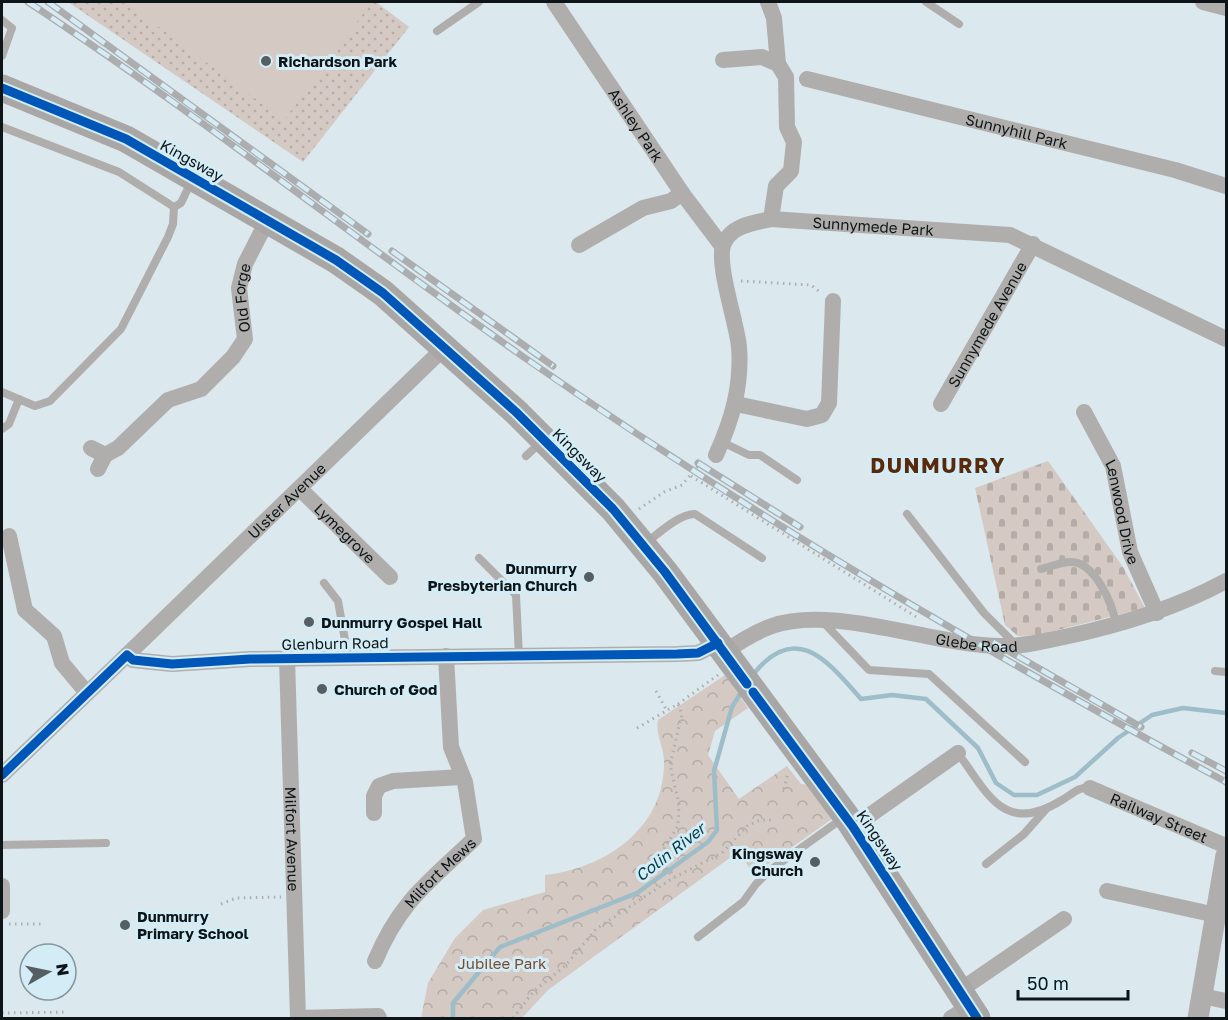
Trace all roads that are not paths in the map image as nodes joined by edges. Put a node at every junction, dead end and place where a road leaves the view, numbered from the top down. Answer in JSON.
{"nodes":[{"id":1,"x":479,"y":2,"type":"edge"},
{"id":2,"x":554,"y":2,"type":"edge"},
{"id":3,"x":768,"y":2,"type":"edge"},
{"id":4,"x":926,"y":2,"type":"edge"},
{"id":5,"x":1203,"y":2,"type":"edge"},
{"id":6,"x":1227,"y":8,"type":"edge"},
{"id":7,"x":2,"y":20,"type":"edge"},
{"id":8,"x":959,"y":24,"type":"dead end"},
{"id":9,"x":437,"y":31,"type":"dead end"},
{"id":10,"x":2,"y":56,"type":"edge"},
{"id":11,"x":723,"y":60,"type":"dead end"},
{"id":12,"x":778,"y":64,"type":"junction"},
{"id":13,"x":807,"y":79,"type":"dead end"},
{"id":14,"x":2,"y":88,"type":"edge"},
{"id":15,"x":2,"y":127,"type":"edge"},
{"id":16,"x":193,"y":177,"type":"junction"},
{"id":17,"x":1227,"y":186,"type":"edge"},
{"id":18,"x":682,"y":193,"type":"junction"},
{"id":19,"x":174,"y":207,"type":"junction"},
{"id":20,"x":268,"y":219,"type":"junction"},
{"id":21,"x":771,"y":219,"type":"junction"},
{"id":22,"x":579,"y":244,"type":"dead end"},
{"id":23,"x":1033,"y":244,"type":"junction"},
{"id":24,"x":722,"y":246,"type":"junction"},
{"id":25,"x":833,"y":301,"type":"road end"},
{"id":26,"x":1227,"y":339,"type":"edge"},
{"id":27,"x":445,"y":347,"type":"junction"},
{"id":28,"x":2,"y":392,"type":"edge"},
{"id":29,"x":19,"y":399,"type":"junction"},
{"id":30,"x":736,"y":404,"type":"junction"},
{"id":31,"x":941,"y":404,"type":"dead end"},
{"id":32,"x":1084,"y":412,"type":"dead end"},
{"id":33,"x":2,"y":429,"type":"edge"},
{"id":34,"x":719,"y":448,"type":"joint"},
{"id":35,"x":98,"y":457,"type":"dead end"},
{"id":36,"x":797,"y":480,"type":"dead end"},
{"id":37,"x":300,"y":489,"type":"junction"},
{"id":38,"x":907,"y":514,"type":"dead end"},
{"id":39,"x":9,"y":536,"type":"dead end"},
{"id":40,"x":644,"y":545,"type":"junction"},
{"id":41,"x":479,"y":558,"type":"dead end"},
{"id":42,"x":762,"y":558,"type":"dead end"},
{"id":43,"x":1041,"y":569,"type":"dead end"},
{"id":44,"x":390,"y":577,"type":"dead end"},
{"id":45,"x":1227,"y":581,"type":"edge"},
{"id":46,"x":324,"y":583,"type":"dead end"},
{"id":47,"x":1157,"y":613,"type":"junction"},
{"id":48,"x":821,"y":619,"type":"junction"},
{"id":49,"x":1116,"y":625,"type":"junction"},
{"id":50,"x":1016,"y":645,"type":"junction"},
{"id":51,"x":128,"y":655,"type":"junction"},
{"id":52,"x":446,"y":656,"type":"junction"},
{"id":53,"x":519,"y":656,"type":"junction"},
{"id":54,"x":348,"y":657,"type":"junction"},
{"id":55,"x":287,"y":659,"type":"junction"},
{"id":56,"x":734,"y":665,"type":"junction"},
{"id":57,"x":1215,"y":671,"type":"dead end"},
{"id":58,"x":1227,"y":672,"type":"edge"},
{"id":59,"x":87,"y":693,"type":"junction"},
{"id":60,"x":958,"y":753,"type":"joint"},
{"id":61,"x":1025,"y":762,"type":"dead end"},
{"id":62,"x":2,"y":776,"type":"edge"},
{"id":63,"x":462,"y":777,"type":"junction"},
{"id":64,"x":1090,"y":788,"type":"joint"},
{"id":65,"x":1049,"y":806,"type":"junction"},
{"id":66,"x":374,"y":813,"type":"dead end"},
{"id":67,"x":850,"y":822,"type":"junction"},
{"id":68,"x":106,"y":843,"type":"dead end"},
{"id":69,"x":2,"y":846,"type":"edge"},
{"id":70,"x":1227,"y":846,"type":"edge"},
{"id":71,"x":1227,"y":855,"type":"edge"},
{"id":72,"x":986,"y":864,"type":"dead end"},
{"id":73,"x":2,"y":886,"type":"edge"},
{"id":74,"x":1107,"y":891,"type":"dead end"},
{"id":75,"x":2,"y":911,"type":"edge"},
{"id":76,"x":1216,"y":915,"type":"junction"},
{"id":77,"x":1064,"y":919,"type":"dead end"},
{"id":78,"x":698,"y":937,"type":"dead end"},
{"id":79,"x":375,"y":961,"type":"dead end"},
{"id":80,"x":1202,"y":996,"type":"junction"},
{"id":81,"x":1227,"y":1001,"type":"edge"},
{"id":82,"x":964,"y":1009,"type":"edge"},
{"id":83,"x":298,"y":1018,"type":"edge"},
{"id":84,"x":378,"y":1018,"type":"edge"},
{"id":85,"x":1198,"y":1018,"type":"edge"}],
"edges":[{"from":1,"to":9,"type":"lane"},
{"from":2,"to":18,"type":"street","name":"Ashley Park"},
{"from":3,"to":12,"type":"street"},
{"from":4,"to":8,"type":"lane"},
{"from":5,"to":6,"type":"street"},
{"from":7,"to":10,"type":"lane"},
{"from":11,"to":12,"type":"street"},
{"from":12,"to":21,"type":"street"},
{"from":13,"to":17,"type":"street","name":"Sunnyhill Park"},
{"from":14,"to":16,"type":"main road","name":"Kingsway"},
{"from":15,"to":19,"type":"lane"},
{"from":16,"to":19,"type":"lane"},
{"from":16,"to":20,"type":"main road","name":"Kingsway"},
{"from":18,"to":22,"type":"street"},
{"from":18,"to":24,"type":"street","name":"Ashley Park"},
{"from":19,"to":29,"type":"lane"},
{"from":20,"to":27,"type":"main road","name":"Kingsway"},
{"from":20,"to":35,"type":"street","name":"Old Forge"},
{"from":21,"to":23,"type":"street","name":"Sunnymede Park"},
{"from":21,"to":24,"type":"street","name":"Sunnymede Park"},
{"from":23,"to":26,"type":"street","name":"Sunnymede Park"},
{"from":23,"to":31,"type":"street","name":"Sunnymede Avenue"},
{"from":24,"to":30,"type":"street"},
{"from":25,"to":30,"type":"street"},
{"from":27,"to":37,"type":"street","name":"Ulster Avenue"},
{"from":27,"to":40,"type":"main road","name":"Kingsway"},
{"from":28,"to":29,"type":"lane"},
{"from":29,"to":33,"type":"lane"},
{"from":30,"to":34,"type":"street"},
{"from":32,"to":47,"type":"street","name":"Lenwood Drive"},
{"from":34,"to":36,"type":"lane"},
{"from":37,"to":44,"type":"street","name":"Lymegrove"},
{"from":37,"to":51,"type":"street","name":"Ulster Avenue"},
{"from":38,"to":50,"type":"lane"},
{"from":39,"to":59,"type":"street"},
{"from":40,"to":42,"type":"lane"},
{"from":40,"to":56,"type":"main road","name":"Kingsway"},
{"from":41,"to":53,"type":"lane"},
{"from":43,"to":49,"type":"lane"},
{"from":45,"to":47,"type":"street","name":"Glebe Road"},
{"from":46,"to":54,"type":"lane"},
{"from":47,"to":49,"type":"street","name":"Glebe Road"},
{"from":48,"to":50,"type":"street","name":"Glebe Road"},
{"from":48,"to":56,"type":"street","name":"Glebe Road"},
{"from":48,"to":61,"type":"lane"},
{"from":49,"to":50,"type":"street","name":"Glebe Road"},
{"from":51,"to":55,"type":"street","name":"Glenburn Road"},
{"from":51,"to":59,"type":"street"},
{"from":52,"to":53,"type":"street","name":"Glenburn Road"},
{"from":52,"to":54,"type":"street","name":"Glenburn Road"},
{"from":52,"to":63,"type":"street","name":"Milfort Mews"},
{"from":53,"to":56,"type":"street","name":"Glenburn Road"},
{"from":54,"to":55,"type":"street","name":"Glenburn Road"},
{"from":55,"to":83,"type":"street","name":"Milfort Avenue"},
{"from":56,"to":67,"type":"main road","name":"Kingsway"},
{"from":57,"to":58,"type":"lane"},
{"from":59,"to":62,"type":"street"},
{"from":60,"to":65,"type":"lane"},
{"from":60,"to":67,"type":"street"},
{"from":63,"to":66,"type":"street"},
{"from":63,"to":79,"type":"street","name":"Milfort Mews"},
{"from":64,"to":65,"type":"lane"},
{"from":64,"to":70,"type":"street","name":"Railway Street"},
{"from":65,"to":72,"type":"lane"},
{"from":67,"to":78,"type":"lane"},
{"from":67,"to":82,"type":"main road","name":"Kingsway"},
{"from":68,"to":69,"type":"lane"},
{"from":71,"to":76,"type":"street"},
{"from":73,"to":75,"type":"street"},
{"from":74,"to":76,"type":"street"},
{"from":76,"to":80,"type":"street"},
{"from":77,"to":82,"type":"street"},
{"from":80,"to":81,"type":"street"},
{"from":80,"to":85,"type":"street"},
{"from":83,"to":84,"type":"street"}]}
